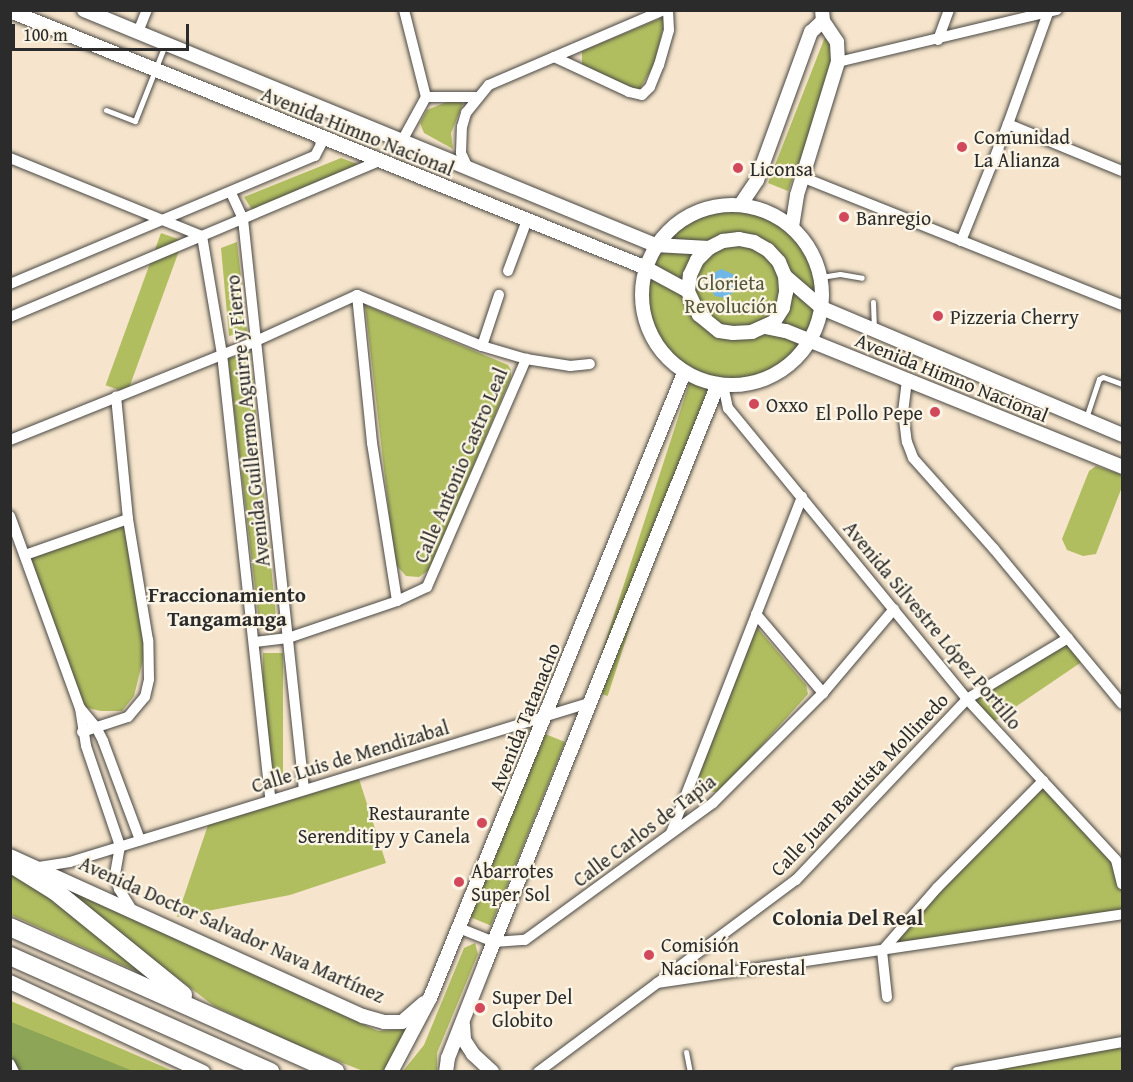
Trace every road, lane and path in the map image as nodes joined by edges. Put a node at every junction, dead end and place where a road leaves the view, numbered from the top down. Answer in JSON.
{"nodes":[{"id":1,"x":84,"y":10,"type":"edge"},
{"id":2,"x":147,"y":10,"type":"edge"},
{"id":3,"x":404,"y":10,"type":"edge"},
{"id":4,"x":666,"y":10,"type":"edge"},
{"id":5,"x":949,"y":10,"type":"edge"},
{"id":6,"x":10,"y":11,"type":"edge"},
{"id":7,"x":1052,"y":11,"type":"edge"},
{"id":8,"x":826,"y":14,"type":"edge"},
{"id":9,"x":138,"y":32,"type":"junction"},
{"id":10,"x":938,"y":40,"type":"junction"},
{"id":11,"x":166,"y":44,"type":"junction"},
{"id":12,"x":554,"y":57,"type":"junction"},
{"id":13,"x":838,"y":62,"type":"junction"},
{"id":14,"x":155,"y":70,"type":"junction"},
{"id":15,"x":426,"y":97,"type":"junction"},
{"id":16,"x":477,"y":97,"type":"junction"},
{"id":17,"x":106,"y":110,"type":"dead end"},
{"id":18,"x":1008,"y":124,"type":"junction"},
{"id":19,"x":319,"y":137,"type":"junction"},
{"id":20,"x":403,"y":139,"type":"junction"},
{"id":21,"x":12,"y":160,"type":"edge"},
{"id":22,"x":379,"y":161,"type":"junction"},
{"id":23,"x":468,"y":168,"type":"junction"},
{"id":24,"x":1122,"y":171,"type":"edge"},
{"id":25,"x":802,"y":177,"type":"junction"},
{"id":26,"x":231,"y":193,"type":"junction"},
{"id":27,"x":741,"y":204,"type":"junction"},
{"id":28,"x":243,"y":219,"type":"junction"},
{"id":29,"x":527,"y":220,"type":"junction"},
{"id":30,"x":162,"y":222,"type":"junction"},
{"id":31,"x":792,"y":227,"type":"junction"},
{"id":32,"x":202,"y":236,"type":"junction"},
{"id":33,"x":961,"y":241,"type":"junction"},
{"id":34,"x":655,"y":245,"type":"junction"},
{"id":35,"x":709,"y":248,"type":"junction"},
{"id":36,"x":644,"y":267,"type":"junction"},
{"id":37,"x":508,"y":271,"type":"dead end"},
{"id":38,"x":785,"y":276,"type":"junction"},
{"id":39,"x":820,"y":276,"type":"junction"},
{"id":40,"x":862,"y":278,"type":"dead end"},
{"id":41,"x":10,"y":284,"type":"edge"},
{"id":42,"x":688,"y":291,"type":"junction"},
{"id":43,"x":357,"y":294,"type":"junction"},
{"id":44,"x":500,"y":295,"type":"dead end"},
{"id":45,"x":873,"y":302,"type":"dead end"},
{"id":46,"x":1122,"y":305,"type":"edge"},
{"id":47,"x":822,"y":308,"type":"junction"},
{"id":48,"x":10,"y":317,"type":"edge"},
{"id":49,"x":765,"y":327,"type":"junction"},
{"id":50,"x":874,"y":330,"type":"junction"},
{"id":51,"x":256,"y":341,"type":"junction"},
{"id":52,"x":811,"y":341,"type":"junction"},
{"id":53,"x":482,"y":346,"type":"junction"},
{"id":54,"x":222,"y":354,"type":"junction"},
{"id":55,"x":526,"y":359,"type":"junction"},
{"id":56,"x":590,"y":364,"type":"dead end"},
{"id":57,"x":684,"y":373,"type":"junction"},
{"id":58,"x":908,"y":380,"type":"junction"},
{"id":59,"x":721,"y":384,"type":"junction"},
{"id":60,"x":1122,"y":384,"type":"edge"},
{"id":61,"x":116,"y":397,"type":"junction"},
{"id":62,"x":1085,"y":419,"type":"junction"},
{"id":63,"x":1122,"y":435,"type":"edge"},
{"id":64,"x":10,"y":440,"type":"edge"},
{"id":65,"x":1122,"y":466,"type":"edge"},
{"id":66,"x":802,"y":497,"type":"junction"},
{"id":67,"x":10,"y":516,"type":"edge"},
{"id":68,"x":128,"y":519,"type":"junction"},
{"id":69,"x":25,"y":555,"type":"junction"},
{"id":70,"x":397,"y":601,"type":"junction"},
{"id":71,"x":894,"y":609,"type":"junction"},
{"id":72,"x":756,"y":614,"type":"junction"},
{"id":73,"x":288,"y":638,"type":"junction"},
{"id":74,"x":1068,"y":638,"type":"junction"},
{"id":75,"x":255,"y":642,"type":"junction"},
{"id":76,"x":1122,"y":687,"type":"edge"},
{"id":77,"x":1111,"y":691,"type":"junction"},
{"id":78,"x":823,"y":693,"type":"junction"},
{"id":79,"x":968,"y":699,"type":"junction"},
{"id":80,"x":592,"y":702,"type":"junction"},
{"id":81,"x":1122,"y":704,"type":"edge"},
{"id":82,"x":80,"y":708,"type":"junction"},
{"id":83,"x":546,"y":715,"type":"junction"},
{"id":84,"x":96,"y":727,"type":"junction"},
{"id":85,"x":82,"y":732,"type":"junction"},
{"id":86,"x":1043,"y":781,"type":"junction"},
{"id":87,"x":304,"y":790,"type":"junction"},
{"id":88,"x":270,"y":799,"type":"junction"},
{"id":89,"x":671,"y":833,"type":"junction"},
{"id":90,"x":140,"y":840,"type":"junction"},
{"id":91,"x":120,"y":846,"type":"junction"},
{"id":92,"x":10,"y":856,"type":"edge"},
{"id":93,"x":10,"y":863,"type":"edge"},
{"id":94,"x":39,"y":867,"type":"junction"},
{"id":95,"x":1122,"y":884,"type":"edge"},
{"id":96,"x":133,"y":911,"type":"junction"},
{"id":97,"x":1122,"y":914,"type":"edge"},
{"id":98,"x":10,"y":927,"type":"edge"},
{"id":99,"x":459,"y":928,"type":"junction"},
{"id":100,"x":494,"y":942,"type":"junction"},
{"id":101,"x":882,"y":951,"type":"junction"},
{"id":102,"x":10,"y":956,"type":"edge"},
{"id":103,"x":10,"y":982,"type":"edge"},
{"id":104,"x":653,"y":983,"type":"junction"},
{"id":105,"x":887,"y":997,"type":"dead end"},
{"id":106,"x":430,"y":998,"type":"junction"},
{"id":107,"x":463,"y":1020,"type":"junction"},
{"id":108,"x":222,"y":1021,"type":"junction"},
{"id":109,"x":1122,"y":1041,"type":"edge"},
{"id":110,"x":686,"y":1052,"type":"dead end"},
{"id":111,"x":10,"y":1064,"type":"edge"},
{"id":112,"x":14,"y":1071,"type":"edge"},
{"id":113,"x":203,"y":1071,"type":"edge"},
{"id":114,"x":270,"y":1071,"type":"edge"},
{"id":115,"x":335,"y":1071,"type":"edge"},
{"id":116,"x":391,"y":1071,"type":"edge"},
{"id":117,"x":446,"y":1071,"type":"edge"},
{"id":118,"x":492,"y":1071,"type":"edge"},
{"id":119,"x":538,"y":1071,"type":"edge"},
{"id":120,"x":690,"y":1071,"type":"edge"},
{"id":121,"x":957,"y":1071,"type":"edge"}],
"edges":[{"from":1,"to":9,"type":"main road","name":"Avenida Himno Nacional"},
{"from":2,"to":9,"type":"street"},
{"from":3,"to":15,"type":"street"},
{"from":4,"to":12,"type":"street"},
{"from":4,"to":12,"type":"street"},
{"from":5,"to":10,"type":"street"},
{"from":6,"to":14,"type":"main road","name":"Avenida Himno Nacional"},
{"from":7,"to":10,"type":"street"},
{"from":7,"to":18,"type":"street"},
{"from":8,"to":13,"type":"main road"},
{"from":8,"to":27,"type":"main road"},
{"from":9,"to":11,"type":"main road","name":"Avenida Himno Nacional"},
{"from":10,"to":13,"type":"street"},
{"from":11,"to":14,"type":"lane"},
{"from":11,"to":20,"type":"main road","name":"Avenida Himno Nacional"},
{"from":12,"to":16,"type":"street"},
{"from":13,"to":25,"type":"main road"},
{"from":14,"to":17,"type":"lane"},
{"from":14,"to":19,"type":"main road","name":"Avenida Himno Nacional"},
{"from":15,"to":16,"type":"street"},
{"from":15,"to":20,"type":"street"},
{"from":16,"to":23,"type":"street"},
{"from":18,"to":24,"type":"street"},
{"from":18,"to":33,"type":"street"},
{"from":19,"to":22,"type":"main road","name":"Avenida Himno Nacional"},
{"from":19,"to":26,"type":"street"},
{"from":20,"to":23,"type":"main road","name":"Avenida Himno Nacional"},
{"from":21,"to":30,"type":"street"},
{"from":22,"to":28,"type":"street"},
{"from":22,"to":29,"type":"main road","name":"Avenida Himno Nacional"},
{"from":23,"to":34,"type":"main road","name":"Avenida Himno Nacional"},
{"from":25,"to":31,"type":"main road"},
{"from":25,"to":33,"type":"street"},
{"from":26,"to":28,"type":"street","name":"Avenida Guillermo Aguirre y Fierro"},
{"from":26,"to":30,"type":"street"},
{"from":27,"to":31,"type":"main road"},
{"from":27,"to":34,"type":"main road"},
{"from":28,"to":32,"type":"street"},
{"from":28,"to":51,"type":"street","name":"Avenida Guillermo Aguirre y Fierro"},
{"from":29,"to":36,"type":"main road","name":"Avenida Himno Nacional"},
{"from":29,"to":37,"type":"street"},
{"from":30,"to":32,"type":"street"},
{"from":30,"to":41,"type":"street"},
{"from":31,"to":39,"type":"main road"},
{"from":32,"to":48,"type":"street"},
{"from":32,"to":54,"type":"street","name":"Avenida Guillermo Aguirre y Fierro"},
{"from":33,"to":46,"type":"street"},
{"from":34,"to":35,"type":"main road","name":"Avenida Himno Nacional"},
{"from":34,"to":36,"type":"main road"},
{"from":35,"to":38,"type":"main road"},
{"from":35,"to":42,"type":"main road"},
{"from":36,"to":42,"type":"main road","name":"Avenida Himno Nacional"},
{"from":36,"to":57,"type":"main road"},
{"from":38,"to":47,"type":"main road","name":"Avenida Himno Nacional"},
{"from":38,"to":49,"type":"main road"},
{"from":39,"to":40,"type":"lane"},
{"from":39,"to":47,"type":"main road"},
{"from":42,"to":49,"type":"main road"},
{"from":43,"to":51,"type":"street"},
{"from":43,"to":53,"type":"street","name":"Calle Antonio Castro Leal"},
{"from":43,"to":70,"type":"street"},
{"from":44,"to":53,"type":"street"},
{"from":45,"to":50,"type":"lane"},
{"from":47,"to":50,"type":"main road","name":"Avenida Himno Nacional"},
{"from":47,"to":52,"type":"main road"},
{"from":49,"to":52,"type":"main road","name":"Avenida Himno Nacional"},
{"from":50,"to":62,"type":"main road","name":"Avenida Himno Nacional"},
{"from":51,"to":54,"type":"street"},
{"from":51,"to":73,"type":"street","name":"Avenida Guillermo Aguirre y Fierro"},
{"from":52,"to":58,"type":"main road","name":"Avenida Himno Nacional"},
{"from":52,"to":59,"type":"main road"},
{"from":53,"to":55,"type":"street","name":"Calle Antonio Castro Leal"},
{"from":54,"to":61,"type":"street"},
{"from":54,"to":75,"type":"street","name":"Avenida Guillermo Aguirre y Fierro"},
{"from":55,"to":56,"type":"street"},
{"from":55,"to":70,"type":"street","name":"Calle Antonio Castro Leal"},
{"from":57,"to":59,"type":"main road"},
{"from":57,"to":83,"type":"main road","name":"Avenida Tatanacho"},
{"from":58,"to":65,"type":"main road","name":"Avenida Himno Nacional"},
{"from":58,"to":74,"type":"street"},
{"from":59,"to":66,"type":"street","name":"Avenida Silvestre López Portillo"},
{"from":59,"to":80,"type":"main road"},
{"from":60,"to":62,"type":"lane"},
{"from":61,"to":64,"type":"street"},
{"from":61,"to":68,"type":"street"},
{"from":62,"to":63,"type":"main road","name":"Avenida Himno Nacional"},
{"from":66,"to":71,"type":"street","name":"Avenida Silvestre López Portillo"},
{"from":66,"to":72,"type":"street"},
{"from":67,"to":69,"type":"street"},
{"from":68,"to":69,"type":"street"},
{"from":68,"to":84,"type":"street"},
{"from":69,"to":82,"type":"street"},
{"from":70,"to":73,"type":"street","name":"Calle Antonio Castro Leal"},
{"from":71,"to":78,"type":"street","name":"Calle Carlos de Tapia"},
{"from":71,"to":79,"type":"street","name":"Avenida Silvestre López Portillo"},
{"from":72,"to":78,"type":"street"},
{"from":72,"to":89,"type":"street"},
{"from":73,"to":75,"type":"street","name":"Calle Antonio Castro Leal"},
{"from":73,"to":87,"type":"street","name":"Avenida Guillermo Aguirre y Fierro"},
{"from":74,"to":77,"type":"street"},
{"from":74,"to":79,"type":"street","name":"Calle Juan Bautista Mollinedo"},
{"from":75,"to":88,"type":"street","name":"Avenida Guillermo Aguirre y Fierro"},
{"from":76,"to":77,"type":"street"},
{"from":77,"to":81,"type":"street"},
{"from":78,"to":89,"type":"street","name":"Calle Carlos de Tapia"},
{"from":79,"to":86,"type":"street","name":"Avenida Silvestre López Portillo"},
{"from":79,"to":104,"type":"street","name":"Calle Juan Bautista Mollinedo"},
{"from":80,"to":83,"type":"street","name":"Calle Luis de Mendizabal"},
{"from":80,"to":100,"type":"main road"},
{"from":82,"to":84,"type":"street"},
{"from":82,"to":85,"type":"street"},
{"from":83,"to":87,"type":"street","name":"Calle Luis de Mendizabal"},
{"from":83,"to":99,"type":"main road","name":"Avenida Tatanacho"},
{"from":84,"to":85,"type":"street"},
{"from":84,"to":90,"type":"street"},
{"from":85,"to":91,"type":"street"},
{"from":86,"to":95,"type":"street","name":"Avenida Silvestre López Portillo"},
{"from":86,"to":101,"type":"street"},
{"from":87,"to":88,"type":"street","name":"Calle Luis de Mendizabal"},
{"from":88,"to":90,"type":"street","name":"Calle Luis de Mendizabal"},
{"from":89,"to":100,"type":"street","name":"Calle Carlos de Tapia"},
{"from":90,"to":91,"type":"street","name":"Calle Luis de Mendizabal"},
{"from":91,"to":94,"type":"street","name":"Calle Luis de Mendizabal"},
{"from":91,"to":96,"type":"street"},
{"from":92,"to":94,"type":"main road","name":"Avenida Doctor Salvador Nava Martínez"},
{"from":93,"to":108,"type":"highway"},
{"from":94,"to":96,"type":"main road","name":"Avenida Doctor Salvador Nava Martínez"},
{"from":96,"to":106,"type":"main road","name":"Avenida Doctor Salvador Nava Martínez"},
{"from":97,"to":101,"type":"street"},
{"from":98,"to":108,"type":"highway"},
{"from":99,"to":100,"type":"street","name":"Calle Carlos de Tapia"},
{"from":99,"to":106,"type":"main road","name":"Avenida Tatanacho"},
{"from":100,"to":107,"type":"main road"},
{"from":101,"to":104,"type":"street"},
{"from":101,"to":105,"type":"street"},
{"from":102,"to":114,"type":"highway"},
{"from":103,"to":113,"type":"main road"},
{"from":104,"to":119,"type":"street","name":"Calle Juan Bautista Mollinedo"},
{"from":106,"to":116,"type":"main road","name":"Avenida Tatanacho"},
{"from":107,"to":117,"type":"main road"},
{"from":107,"to":118,"type":"main road"},
{"from":108,"to":115,"type":"highway"},
{"from":109,"to":121,"type":"street"},
{"from":110,"to":120,"type":"lane"},
{"from":111,"to":112,"type":"street"}]}
